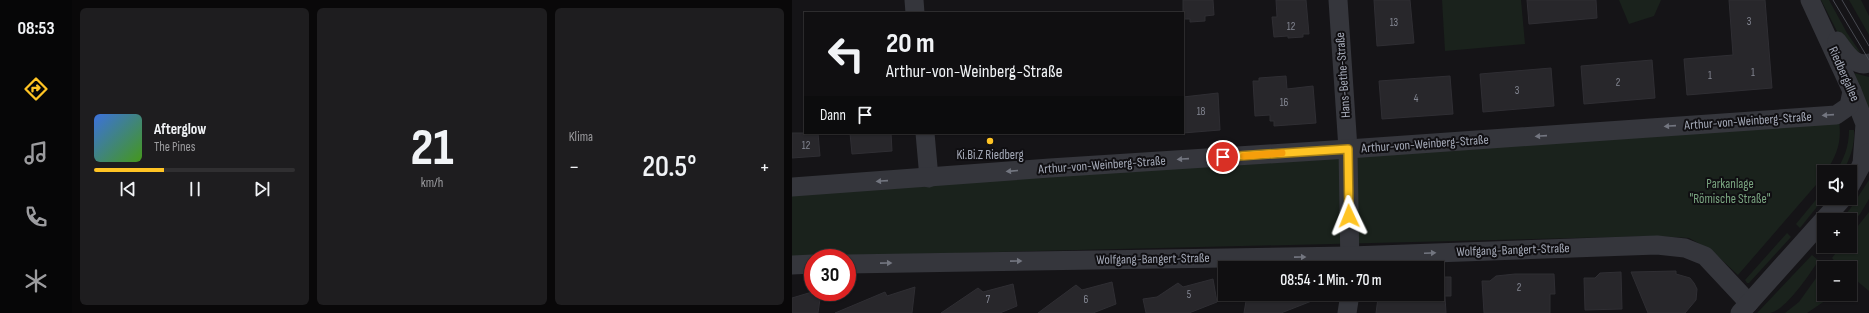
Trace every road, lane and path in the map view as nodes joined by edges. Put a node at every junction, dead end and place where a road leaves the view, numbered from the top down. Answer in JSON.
{"nodes":[{"id":1,"x":914,"y":0,"type":"edge"},
{"id":2,"x":1338,"y":0,"type":"edge"},
{"id":3,"x":1810,"y":0,"type":"edge"},
{"id":4,"x":915,"y":12,"type":"edge"},
{"id":5,"x":1819,"y":20,"type":"junction"},
{"id":6,"x":1869,"y":63,"type":"edge"},
{"id":7,"x":1852,"y":91,"type":"junction"},
{"id":8,"x":925,"y":134,"type":"edge"},
{"id":9,"x":1348,"y":149,"type":"junction"},
{"id":10,"x":1866,"y":158,"type":"edge"},
{"id":11,"x":1857,"y":174,"type":"edge"},
{"id":12,"x":928,"y":178,"type":"junction"},
{"id":13,"x":792,"y":187,"type":"edge"},
{"id":14,"x":1837,"y":205,"type":"edge"},
{"id":15,"x":1350,"y":261,"type":"edge"},
{"id":16,"x":1369,"y":261,"type":"edge"},
{"id":17,"x":1218,"y":263,"type":"edge"},
{"id":18,"x":804,"y":264,"type":"edge"},
{"id":19,"x":856,"y":264,"type":"edge"},
{"id":20,"x":792,"y":265,"type":"edge"},
{"id":21,"x":1349,"y":301,"type":"edge"},
{"id":22,"x":1745,"y":308,"type":"edge"},
{"id":23,"x":1347,"y":313,"type":"edge"}],
"edges":[{"from":1,"to":4,"type":"street"},
{"from":2,"to":9,"type":"street","name":"Hans-Bethe-Straße"},
{"from":3,"to":5,"type":"street","name":"Riedbergallee"},
{"from":5,"to":6,"type":"street","name":"Riedbergallee"},
{"from":5,"to":7,"type":"street","name":"Riedbergallee"},
{"from":7,"to":9,"type":"street","name":"Arthur-von-Weinberg-Straße","one_way":true},
{"from":7,"to":10,"type":"street","name":"Riedbergallee"},
{"from":8,"to":12,"type":"street"},
{"from":9,"to":12,"type":"street","name":"Arthur-von-Weinberg-Straße","one_way":true},
{"from":9,"to":15,"type":"street","name":"Hans-Bethe-Straße"},
{"from":10,"to":11,"type":"street"},
{"from":12,"to":13,"type":"street","name":"Arthur-von-Weinberg-Straße","one_way":true},
{"from":14,"to":22,"type":"street"},
{"from":16,"to":22,"type":"street","name":"Wolfgang-Bangert-Straße","one_way":true},
{"from":19,"to":17,"type":"street","name":"Wolfgang-Bangert-Straße","one_way":true},
{"from":18,"to":20,"type":"street"},
{"from":21,"to":23,"type":"street"}]}
